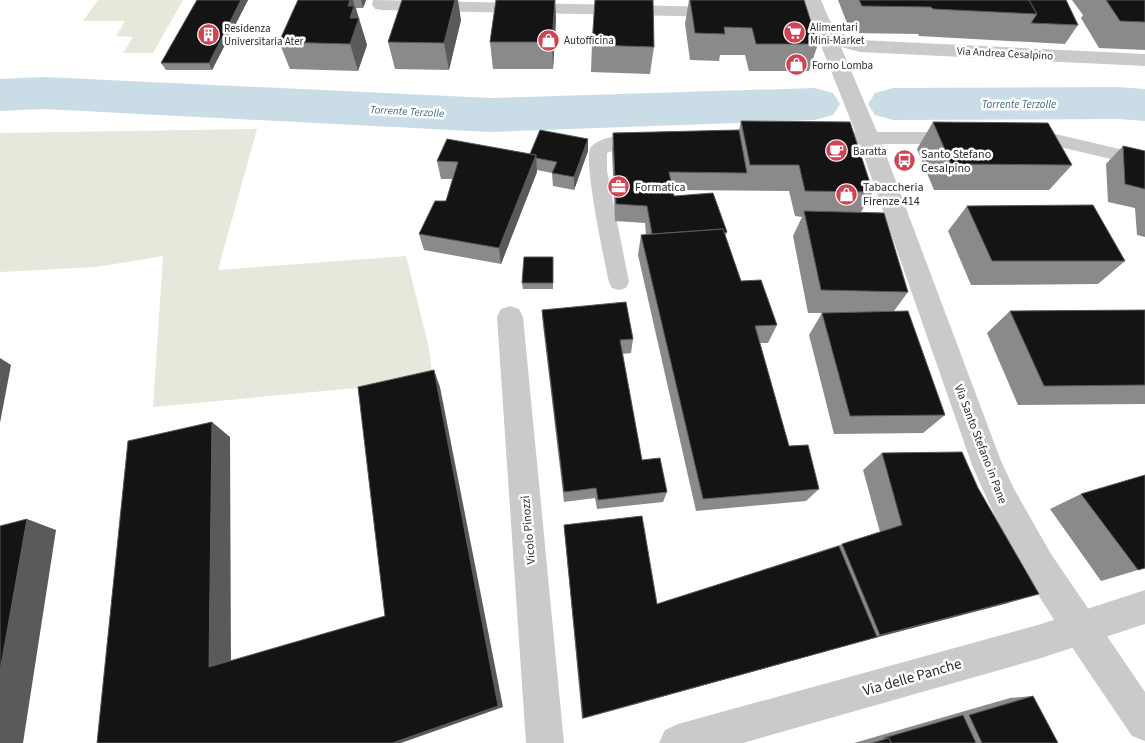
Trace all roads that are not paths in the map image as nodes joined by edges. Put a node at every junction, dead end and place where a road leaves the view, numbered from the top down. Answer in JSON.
{"nodes":[{"id":1,"x":382,"y":0,"type":"edge"},
{"id":2,"x":740,"y":12,"type":"edge"},
{"id":3,"x":798,"y":14,"type":"edge"},
{"id":4,"x":818,"y":15,"type":"edge"},
{"id":5,"x":866,"y":46,"type":"junction"},
{"id":6,"x":1145,"y":60,"type":"edge"},
{"id":7,"x":842,"y":73,"type":"junction"},
{"id":8,"x":868,"y":135,"type":"junction"},
{"id":9,"x":662,"y":138,"type":"edge"},
{"id":10,"x":807,"y":138,"type":"edge"},
{"id":11,"x":972,"y":138,"type":"edge"},
{"id":12,"x":1009,"y":138,"type":"edge"},
{"id":13,"x":1145,"y":161,"type":"edge"},
{"id":14,"x":619,"y":282,"type":"dead end"},
{"id":15,"x":510,"y":317,"type":"dead end"},
{"id":16,"x":1145,"y":607,"type":"edge"},
{"id":17,"x":1080,"y":627,"type":"junction"},
{"id":18,"x":1145,"y":723,"type":"edge"},
{"id":19,"x":546,"y":743,"type":"edge"},
{"id":20,"x":678,"y":743,"type":"edge"}],
"edges":[{"from":1,"to":2,"type":"street"},
{"from":3,"to":4,"type":"street"},
{"from":4,"to":5,"type":"street","name":"Via Andrea Cesalpino"},
{"from":4,"to":7,"type":"street","name":"Via Santo Stefano in Pane"},
{"from":5,"to":6,"type":"street","name":"Via Andrea Cesalpino"},
{"from":5,"to":7,"type":"street","name":"Via Andrea Cesalpino"},
{"from":7,"to":8,"type":"street","name":"Via Santo Stefano in Pane"},
{"from":8,"to":10,"type":"lane"},
{"from":8,"to":11,"type":"lane"},
{"from":8,"to":17,"type":"street","name":"Via Santo Stefano in Pane"},
{"from":9,"to":14,"type":"lane"},
{"from":12,"to":13,"type":"lane"},
{"from":15,"to":19,"type":"street","name":"Vicolo Pinozzi"},
{"from":16,"to":17,"type":"street","name":"Via delle Panche"},
{"from":17,"to":18,"type":"street","name":"Via Santo Stefano in Pane"},
{"from":17,"to":20,"type":"street","name":"Via delle Panche"}]}
